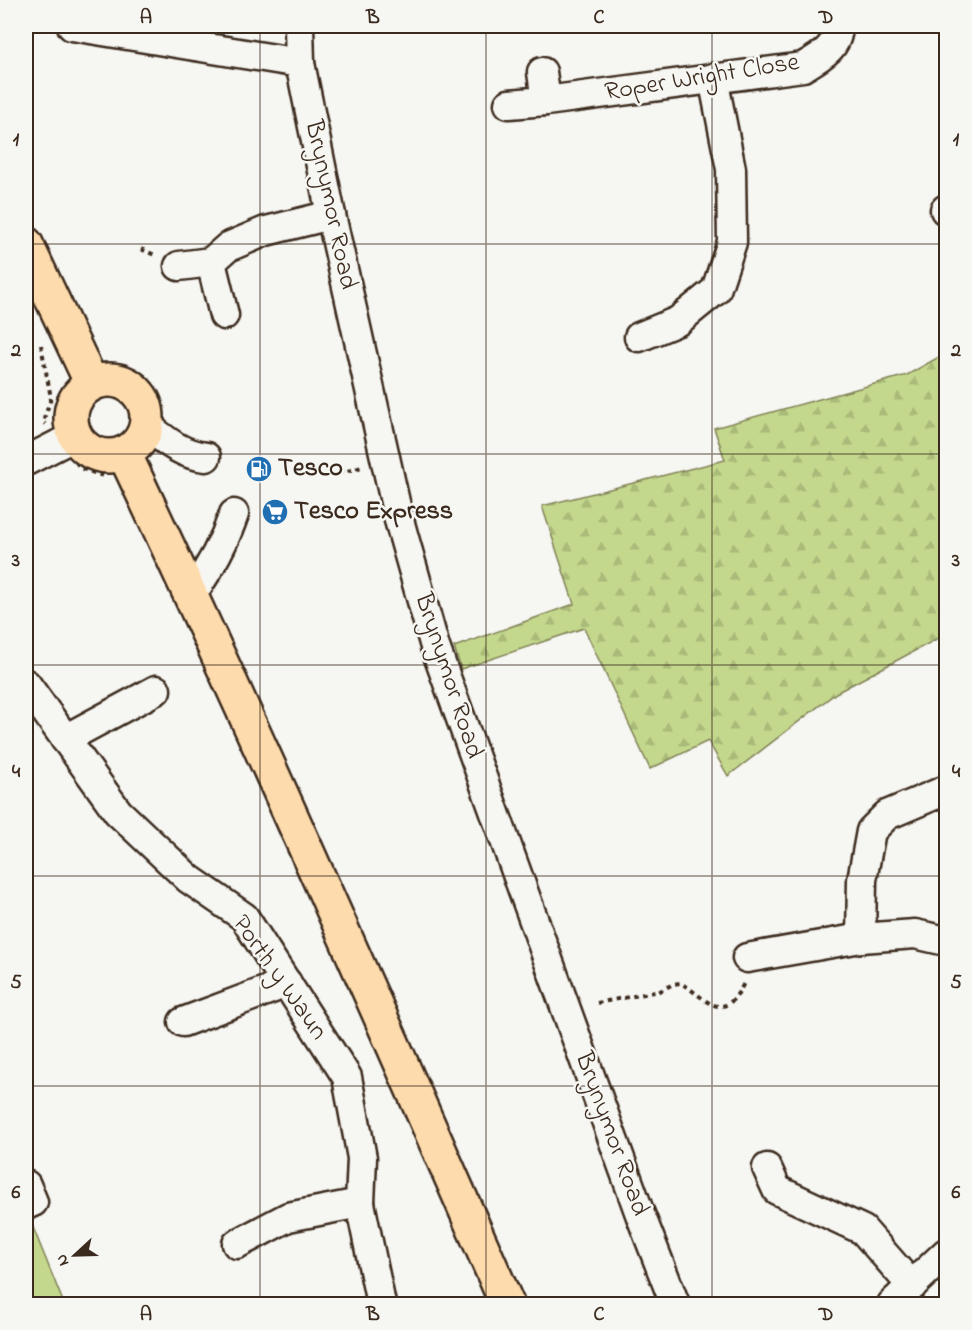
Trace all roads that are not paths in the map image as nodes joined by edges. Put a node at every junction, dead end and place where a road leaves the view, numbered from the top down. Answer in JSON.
{"nodes":[{"id":1,"x":72,"y":26,"type":"edge"},
{"id":2,"x":299,"y":26,"type":"edge"},
{"id":3,"x":838,"y":26,"type":"edge"},
{"id":4,"x":300,"y":63,"type":"junction"},
{"id":5,"x":542,"y":72,"type":"dead end"},
{"id":6,"x":713,"y":78,"type":"junction"},
{"id":7,"x":546,"y":101,"type":"junction"},
{"id":8,"x":509,"y":104,"type":"dead end"},
{"id":9,"x":331,"y":215,"type":"junction"},
{"id":10,"x":26,"y":244,"type":"edge"},
{"id":11,"x":211,"y":262,"type":"junction"},
{"id":12,"x":179,"y":267,"type":"dead end"},
{"id":13,"x":224,"y":315,"type":"dead end"},
{"id":14,"x":639,"y":337,"type":"dead end"},
{"id":15,"x":92,"y":384,"type":"junction"},
{"id":16,"x":146,"y":425,"type":"junction"},
{"id":17,"x":75,"y":436,"type":"junction"},
{"id":18,"x":124,"y":453,"type":"junction"},
{"id":19,"x":206,"y":457,"type":"dead end"},
{"id":20,"x":26,"y":461,"type":"edge"},
{"id":21,"x":234,"y":514,"type":"dead end"},
{"id":22,"x":219,"y":550,"type":"junction"},
{"id":23,"x":173,"y":556,"type":"junction"},
{"id":24,"x":191,"y":595,"type":"junction"},
{"id":25,"x":26,"y":684,"type":"edge"},
{"id":26,"x":156,"y":690,"type":"dead end"},
{"id":27,"x":65,"y":739,"type":"junction"},
{"id":28,"x":946,"y":790,"type":"edge"},
{"id":29,"x":861,"y":939,"type":"junction"},
{"id":30,"x":946,"y":941,"type":"edge"},
{"id":31,"x":747,"y":966,"type":"road end"},
{"id":32,"x":287,"y":983,"type":"junction"},
{"id":33,"x":183,"y":1022,"type":"dead end"},
{"id":34,"x":767,"y":1168,"type":"dead end"},
{"id":35,"x":26,"y":1185,"type":"edge"},
{"id":36,"x":360,"y":1203,"type":"junction"},
{"id":37,"x":26,"y":1205,"type":"edge"},
{"id":38,"x":237,"y":1244,"type":"dead end"},
{"id":39,"x":946,"y":1252,"type":"edge"},
{"id":40,"x":902,"y":1295,"type":"edge"},
{"id":41,"x":381,"y":1305,"type":"edge"},
{"id":42,"x":507,"y":1305,"type":"edge"},
{"id":43,"x":675,"y":1305,"type":"edge"}],
"edges":[{"from":1,"to":4,"type":"street"},
{"from":2,"to":4,"type":"street","name":"Brynymor Road"},
{"from":3,"to":6,"type":"street","name":"Roper Wright Close"},
{"from":4,"to":9,"type":"street","name":"Brynymor Road"},
{"from":5,"to":7,"type":"street"},
{"from":6,"to":7,"type":"street","name":"Roper Wright Close"},
{"from":6,"to":14,"type":"street"},
{"from":7,"to":8,"type":"street","name":"Roper Wright Close"},
{"from":9,"to":11,"type":"street"},
{"from":9,"to":43,"type":"street","name":"Brynymor Road"},
{"from":10,"to":15,"type":"main road"},
{"from":11,"to":12,"type":"street"},
{"from":11,"to":13,"type":"street"},
{"from":15,"to":16,"type":"main road"},
{"from":15,"to":17,"type":"main road"},
{"from":16,"to":18,"type":"main road"},
{"from":16,"to":19,"type":"street"},
{"from":17,"to":18,"type":"main road"},
{"from":17,"to":20,"type":"street"},
{"from":18,"to":23,"type":"main road"},
{"from":21,"to":22,"type":"street"},
{"from":22,"to":23,"type":"street"},
{"from":22,"to":24,"type":"street"},
{"from":23,"to":24,"type":"main road"},
{"from":24,"to":42,"type":"main road"},
{"from":25,"to":27,"type":"street","name":"Porth y Waun"},
{"from":26,"to":27,"type":"street"},
{"from":27,"to":32,"type":"street","name":"Porth y Waun"},
{"from":28,"to":29,"type":"street"},
{"from":29,"to":30,"type":"street"},
{"from":29,"to":31,"type":"street"},
{"from":32,"to":33,"type":"street"},
{"from":32,"to":36,"type":"street","name":"Porth y Waun"},
{"from":34,"to":40,"type":"street"},
{"from":35,"to":37,"type":"street"},
{"from":36,"to":38,"type":"street"},
{"from":36,"to":41,"type":"street","name":"Porth y Waun"},
{"from":39,"to":40,"type":"street"}]}
